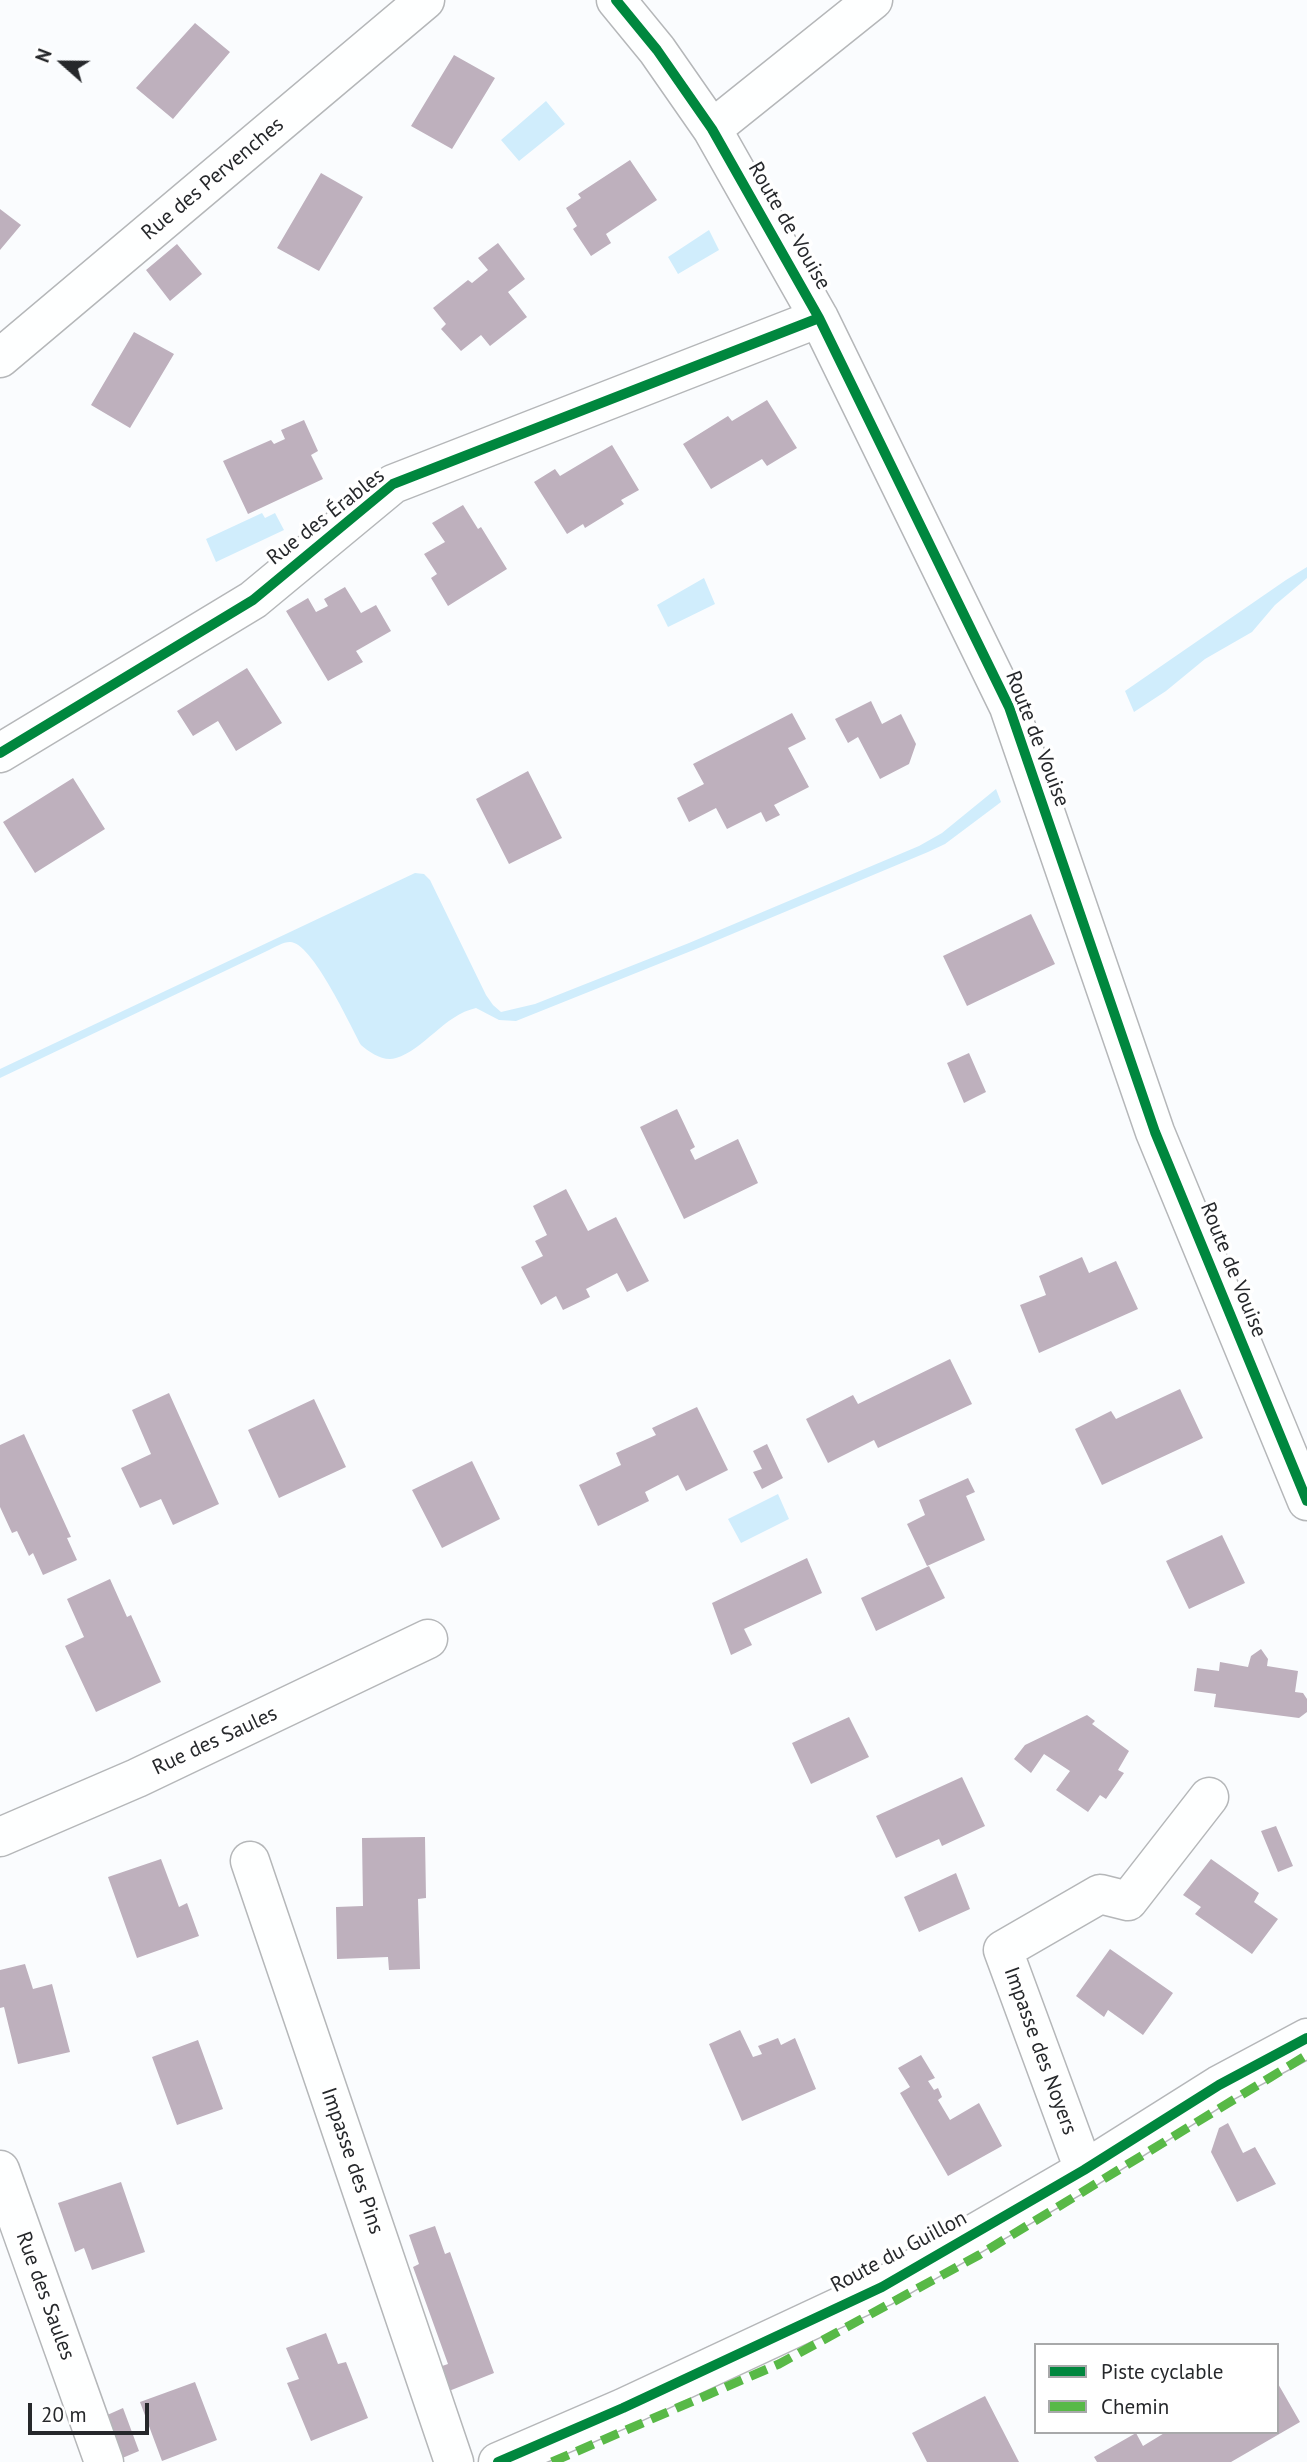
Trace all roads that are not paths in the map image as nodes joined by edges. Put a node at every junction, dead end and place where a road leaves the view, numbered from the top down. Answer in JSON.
{"nodes":[{"id":1,"x":425,"y":0,"type":"edge"},
{"id":2,"x":616,"y":0,"type":"edge"},
{"id":3,"x":873,"y":0,"type":"edge"},
{"id":4,"x":712,"y":129,"type":"junction"},
{"id":5,"x":820,"y":318,"type":"junction"},
{"id":6,"x":0,"y":358,"type":"edge"},
{"id":7,"x":0,"y":753,"type":"edge"},
{"id":8,"x":1307,"y":1501,"type":"edge"},
{"id":9,"x":428,"y":1639,"type":"dead end"},
{"id":10,"x":1209,"y":1797,"type":"dead end"},
{"id":11,"x":0,"y":1837,"type":"edge"},
{"id":12,"x":250,"y":1861,"type":"dead end"},
{"id":13,"x":1305,"y":2040,"type":"edge"},
{"id":14,"x":0,"y":2170,"type":"edge"},
{"id":15,"x":1084,"y":2171,"type":"junction"},
{"id":16,"x":104,"y":2462,"type":"edge"},
{"id":17,"x":454,"y":2462,"type":"edge"},
{"id":18,"x":498,"y":2462,"type":"edge"}],
"edges":[{"from":1,"to":6,"type":"street","name":"Rue des Pervenches"},
{"from":2,"to":4,"type":"street","name":"Route de Vouise"},
{"from":3,"to":4,"type":"street"},
{"from":4,"to":5,"type":"street","name":"Route de Vouise"},
{"from":5,"to":7,"type":"street","name":"Rue des Érables"},
{"from":5,"to":8,"type":"street","name":"Route de Vouise"},
{"from":9,"to":11,"type":"street","name":"Rue des Saules"},
{"from":10,"to":15,"type":"street","name":"Impasse des Noyers"},
{"from":12,"to":17,"type":"street","name":"Impasse des Pins"},
{"from":13,"to":15,"type":"street","name":"Route du Guillon"},
{"from":14,"to":16,"type":"street","name":"Rue des Saules"},
{"from":15,"to":18,"type":"street","name":"Route du Guillon"}]}
